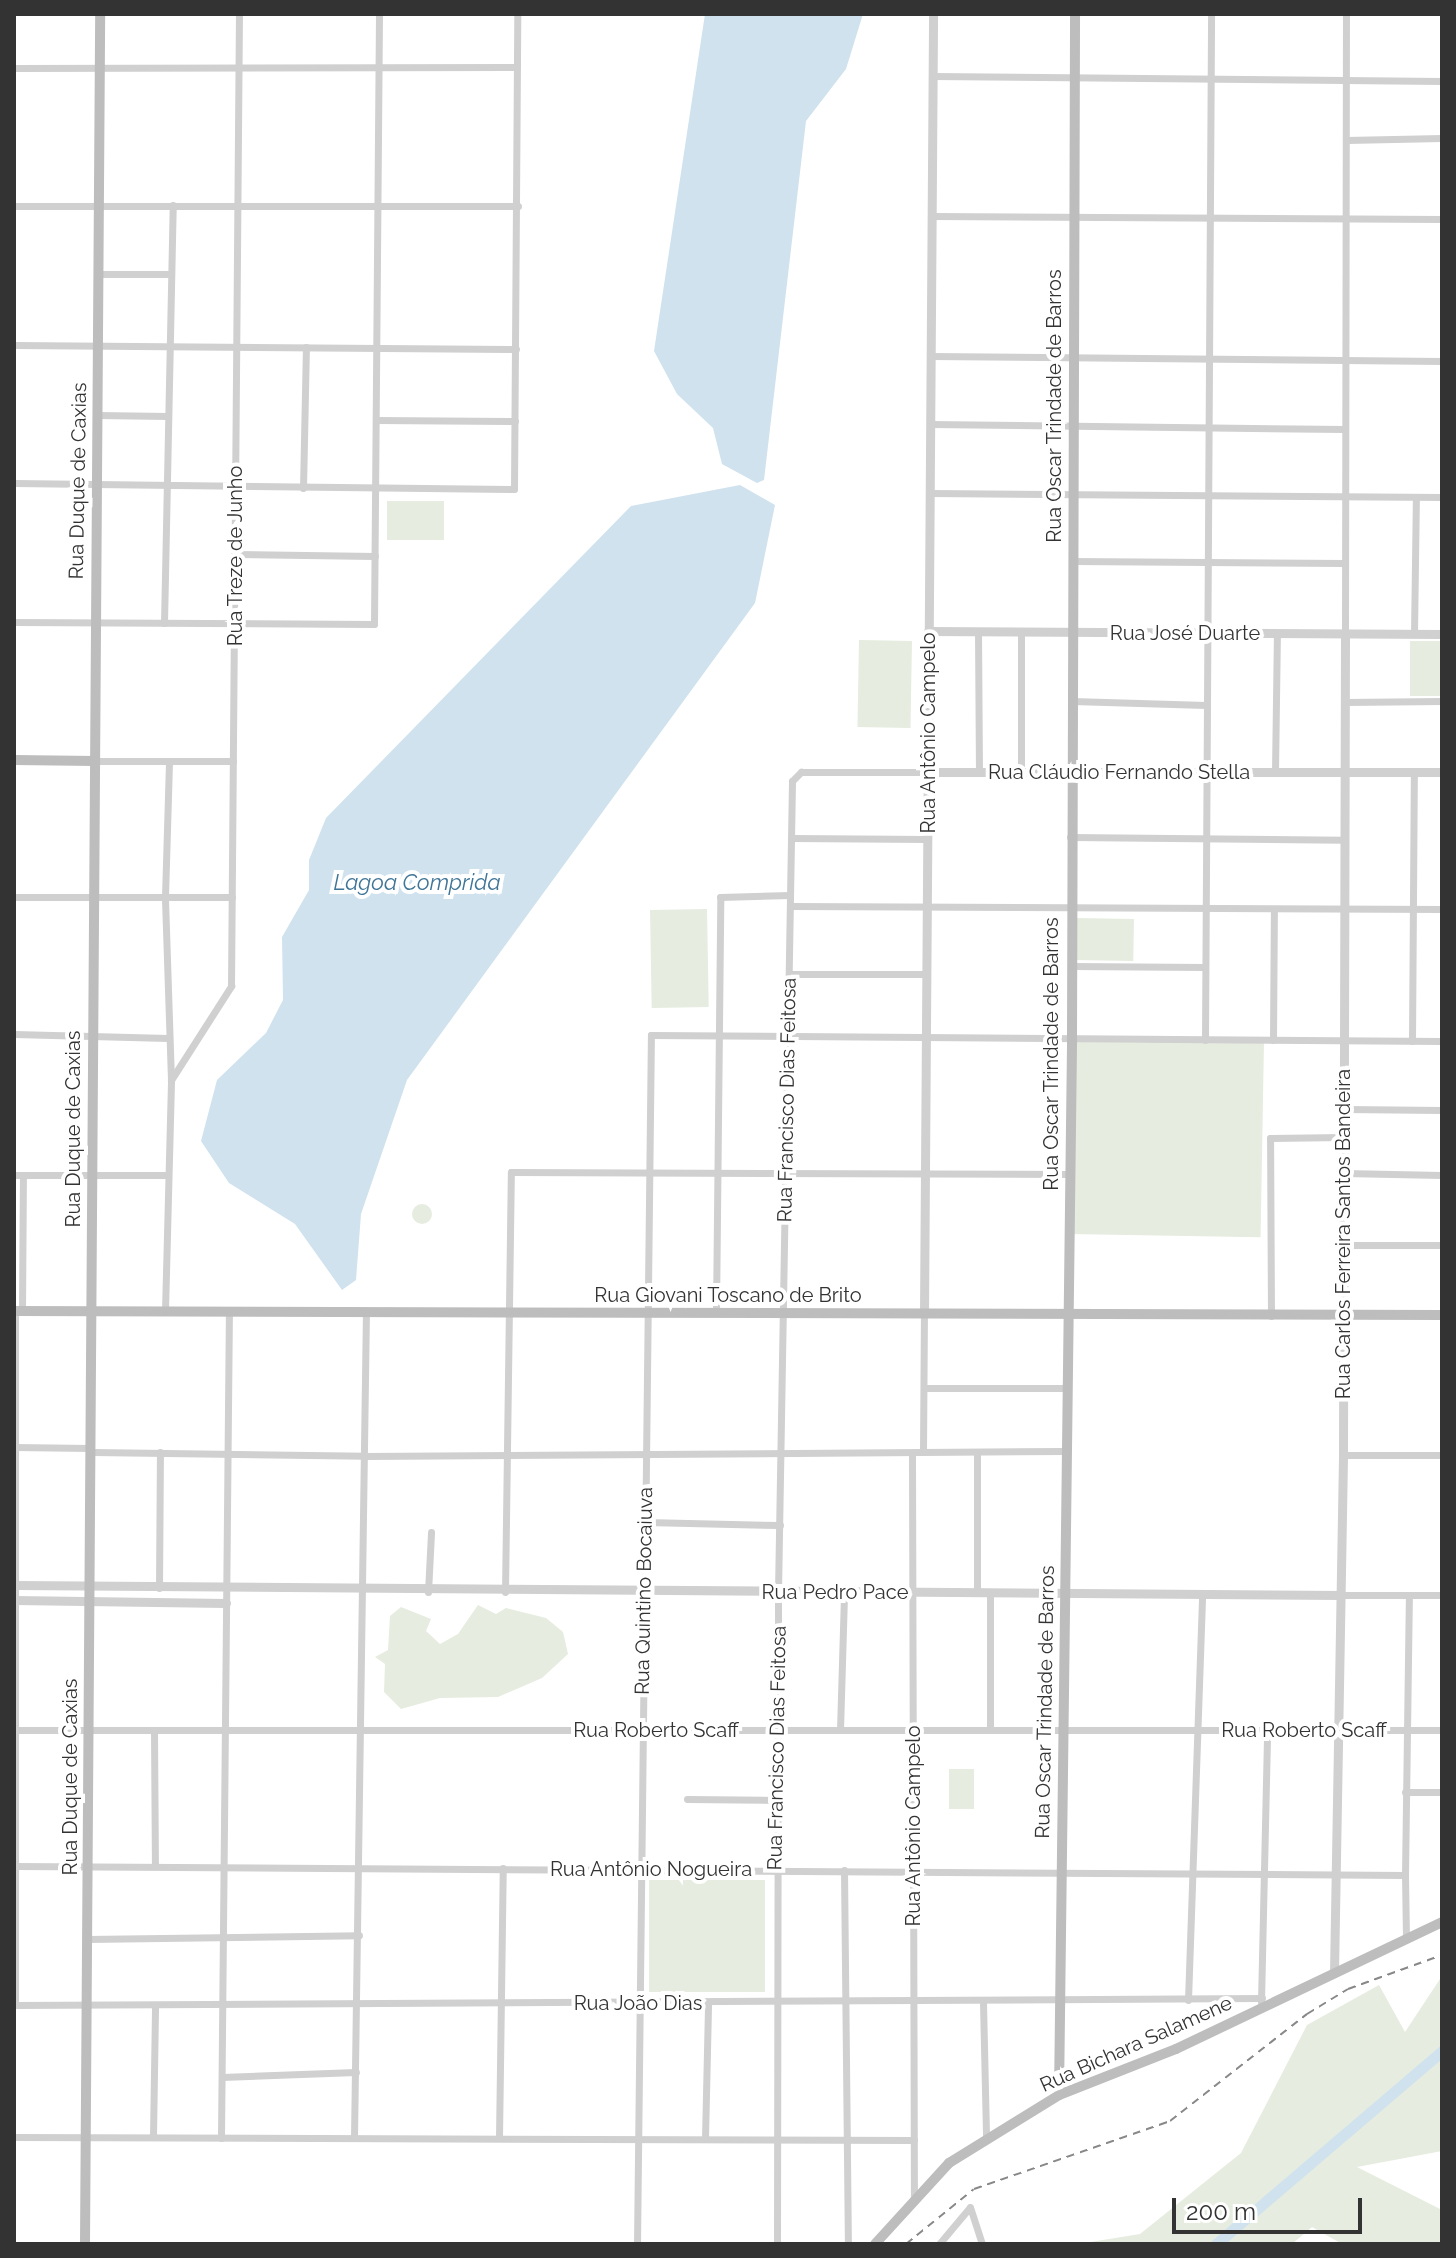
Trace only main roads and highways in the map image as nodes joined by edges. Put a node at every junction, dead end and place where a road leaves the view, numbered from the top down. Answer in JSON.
{"nodes":[{"id":1,"x":100,"y":14,"type":"edge"},
{"id":2,"x":1075,"y":14,"type":"edge"},
{"id":3,"x":14,"y":760,"type":"edge"},
{"id":4,"x":95,"y":761,"type":"junction"},
{"id":5,"x":17,"y":1311,"type":"edge"},
{"id":6,"x":91,"y":1311,"type":"junction"},
{"id":7,"x":1065,"y":1314,"type":"junction"},
{"id":8,"x":1442,"y":1315,"type":"edge"},
{"id":9,"x":1442,"y":1922,"type":"edge"},
{"id":10,"x":1059,"y":2095,"type":"junction"},
{"id":11,"x":85,"y":2244,"type":"edge"},
{"id":12,"x":875,"y":2244,"type":"edge"}],
"edges":[{"from":1,"to":4,"type":"main road","name":"Rua Duque de Caxias"},
{"from":2,"to":7,"type":"main road","name":"Rua Oscar Trindade de Barros"},
{"from":3,"to":4,"type":"main road"},
{"from":4,"to":6,"type":"main road","name":"Rua Duque de Caxias"},
{"from":5,"to":6,"type":"main road","name":"Rua Giovani Toscano de Brito"},
{"from":6,"to":7,"type":"main road","name":"Rua Giovani Toscano de Brito"},
{"from":6,"to":11,"type":"main road","name":"Rua Duque de Caxias"},
{"from":7,"to":8,"type":"main road","name":"Rua Giovani Toscano de Brito"},
{"from":7,"to":10,"type":"main road","name":"Rua Oscar Trindade de Barros"},
{"from":9,"to":10,"type":"main road","name":"Rua Bichara Salamene"},
{"from":10,"to":12,"type":"main road","name":"Rua Bichara Salamene"}]}
